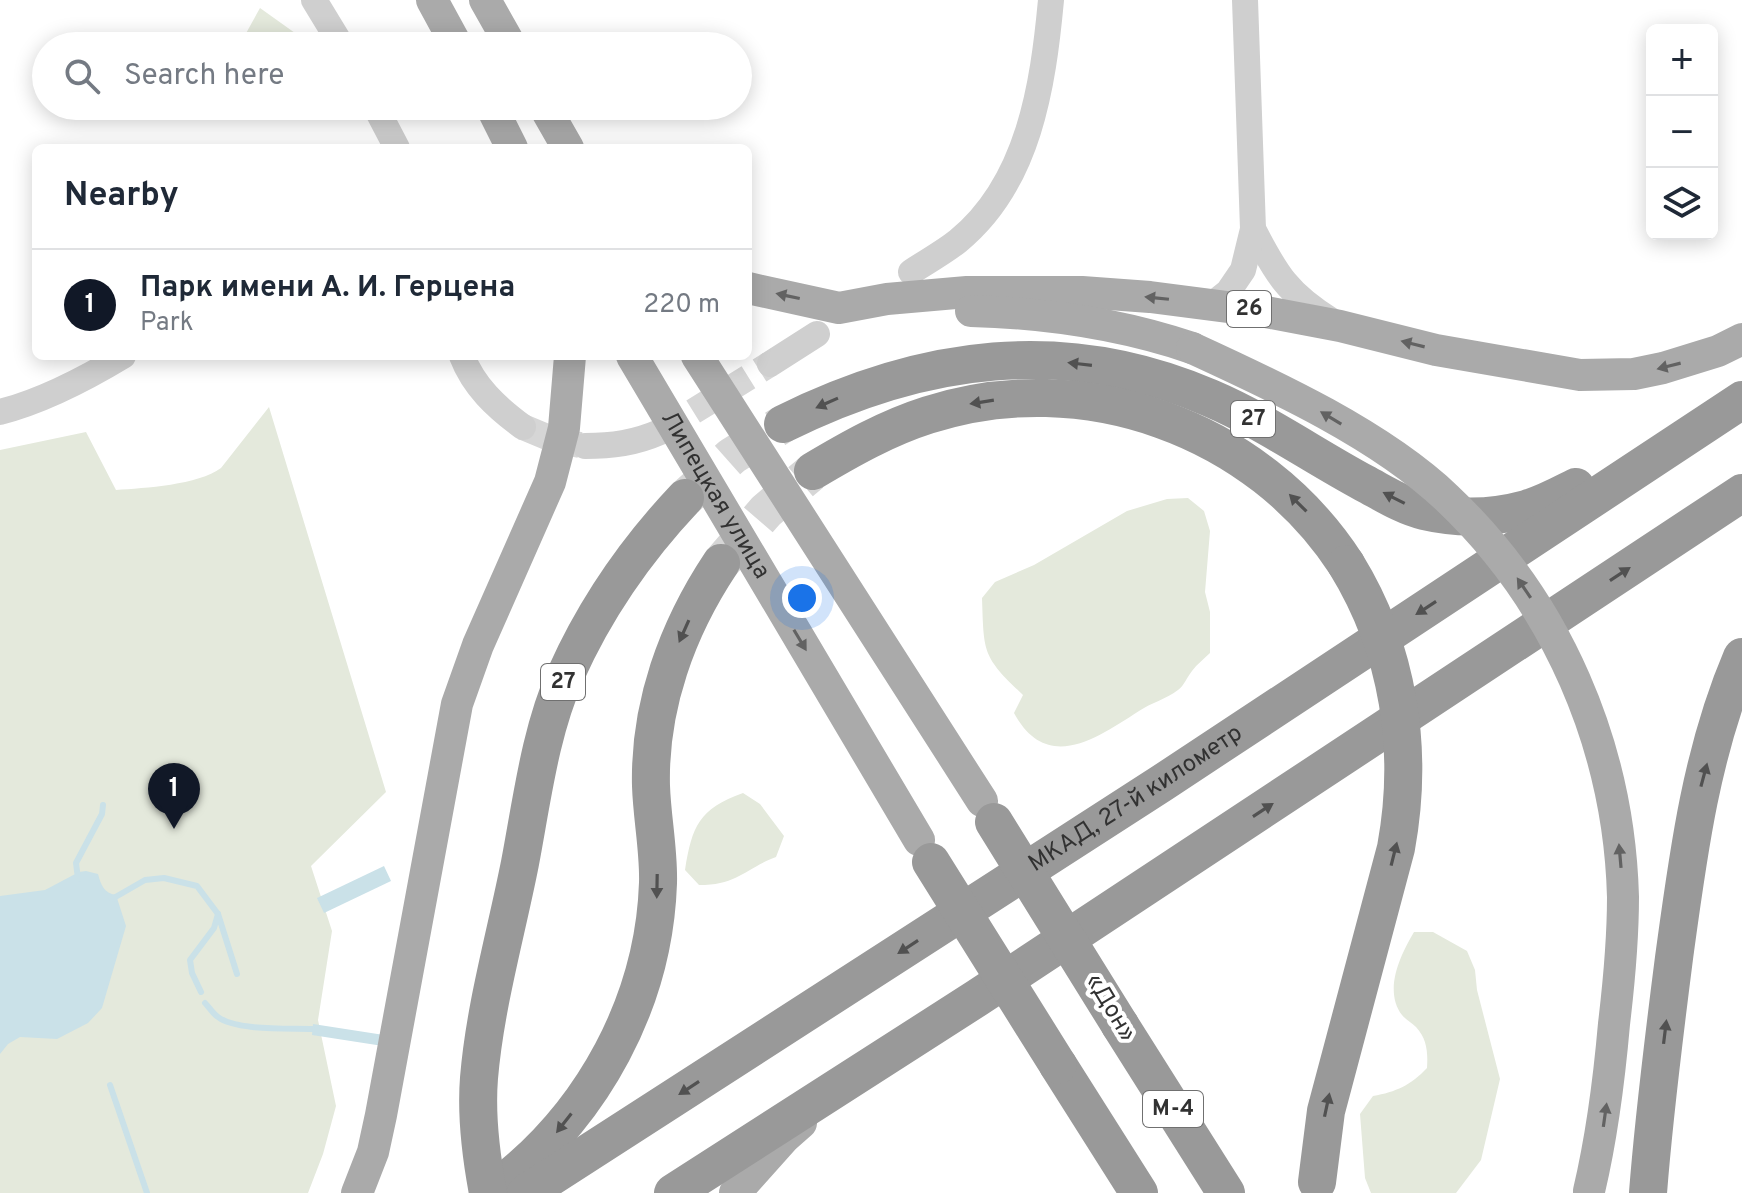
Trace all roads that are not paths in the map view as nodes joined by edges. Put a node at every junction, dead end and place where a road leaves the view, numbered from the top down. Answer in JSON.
{"nodes":[{"id":1,"x":314,"y":0,"type":"edge"},
{"id":2,"x":432,"y":0,"type":"edge"},
{"id":3,"x":485,"y":0,"type":"edge"},
{"id":4,"x":1051,"y":0,"type":"edge"},
{"id":5,"x":1245,"y":0,"type":"edge"},
{"id":6,"x":333,"y":32,"type":"edge"},
{"id":7,"x":449,"y":32,"type":"edge"},
{"id":8,"x":503,"y":32,"type":"edge"},
{"id":9,"x":379,"y":120,"type":"edge"},
{"id":10,"x":383,"y":120,"type":"edge"},
{"id":11,"x":498,"y":120,"type":"edge"},
{"id":12,"x":552,"y":120,"type":"edge"},
{"id":13,"x":381,"y":144,"type":"edge"},
{"id":14,"x":395,"y":144,"type":"edge"},
{"id":15,"x":510,"y":144,"type":"edge"},
{"id":16,"x":566,"y":144,"type":"edge"},
{"id":17,"x":1253,"y":229,"type":"junction"},
{"id":18,"x":911,"y":272,"type":"dead end"},
{"id":19,"x":752,"y":289,"type":"edge"},
{"id":20,"x":1213,"y":304,"type":"junction"},
{"id":21,"x":839,"y":308,"type":"junction"},
{"id":22,"x":1340,"y":326,"type":"junction"},
{"id":23,"x":817,"y":334,"type":"dead end"},
{"id":24,"x":1742,"y":339,"type":"edge"},
{"id":25,"x":117,"y":360,"type":"edge"},
{"id":26,"x":464,"y":360,"type":"edge"},
{"id":27,"x":570,"y":360,"type":"edge"},
{"id":28,"x":634,"y":360,"type":"edge"},
{"id":29,"x":700,"y":360,"type":"edge"},
{"id":30,"x":770,"y":364,"type":"tunnel mouth"},
{"id":31,"x":1742,"y":400,"type":"edge"},
{"id":32,"x":0,"y":412,"type":"edge"},
{"id":33,"x":783,"y":424,"type":"tunnel mouth"},
{"id":34,"x":523,"y":427,"type":"tunnel mouth"},
{"id":35,"x":1701,"y":427,"type":"junction"},
{"id":36,"x":660,"y":432,"type":"tunnel mouth"},
{"id":37,"x":585,"y":446,"type":"tunnel mouth"},
{"id":38,"x":813,"y":471,"type":"tunnel mouth"},
{"id":39,"x":1742,"y":493,"type":"edge"},
{"id":40,"x":685,"y":498,"type":"tunnel mouth"},
{"id":41,"x":721,"y":563,"type":"tunnel mouth"},
{"id":42,"x":1742,"y":657,"type":"edge"},
{"id":43,"x":988,"y":811,"type":"joint"},
{"id":44,"x":925,"y":851,"type":"joint"},
{"id":45,"x":860,"y":1073,"type":"junction"},
{"id":46,"x":1318,"y":1188,"type":"edge"},
{"id":47,"x":1589,"y":1192,"type":"edge"},
{"id":48,"x":357,"y":1193,"type":"edge"},
{"id":49,"x":489,"y":1193,"type":"edge"},
{"id":50,"x":526,"y":1193,"type":"edge"},
{"id":51,"x":673,"y":1193,"type":"edge"},
{"id":52,"x":735,"y":1193,"type":"edge"},
{"id":53,"x":1139,"y":1193,"type":"edge"},
{"id":54,"x":1226,"y":1193,"type":"edge"},
{"id":55,"x":1648,"y":1193,"type":"edge"}],
"edges":[{"from":1,"to":6,"type":"street"},
{"from":2,"to":7,"type":"main road"},
{"from":3,"to":8,"type":"main road"},
{"from":4,"to":18,"type":"street"},
{"from":5,"to":17,"type":"street"},
{"from":9,"to":13,"type":"street"},
{"from":10,"to":14,"type":"street"},
{"from":11,"to":15,"type":"main road"},
{"from":12,"to":16,"type":"main road"},
{"from":17,"to":20,"type":"street"},
{"from":17,"to":22,"type":"street"},
{"from":21,"to":19,"type":"main road","number":"26","one_way":true},
{"from":20,"to":21,"type":"main road","number":"26","one_way":true},
{"from":20,"to":22,"type":"main road","number":"26"},
{"from":47,"to":21,"type":"main road","one_way":true,"bridge":true},
{"from":24,"to":22,"type":"main road","number":"26","one_way":true},
{"from":23,"to":30,"type":"street"},
{"from":25,"to":32,"type":"street"},
{"from":26,"to":34,"type":"street"},
{"from":27,"to":48,"type":"main road"},
{"from":28,"to":44,"type":"main road","name":"Липецкая улица","one_way":true},
{"from":29,"to":43,"type":"main road"},
{"from":31,"to":35,"type":"highway","name":"МКАД, 27-й километр"},
{"from":35,"to":33,"type":"highway","number":"27","one_way":true},
{"from":35,"to":50,"type":"highway","name":"МКАД, 27-й километр","one_way":true},
{"from":36,"to":37,"type":"street"},
{"from":46,"to":38,"type":"highway","one_way":true,"bridge":true},
{"from":45,"to":39,"type":"highway","one_way":true},
{"from":40,"to":49,"type":"highway","number":"27"},
{"from":41,"to":49,"type":"highway","one_way":true},
{"from":55,"to":42,"type":"highway","one_way":true},
{"from":43,"to":54,"type":"highway","name":"«Дон»","number":"М-4","bridge":true},
{"from":44,"to":53,"type":"highway","bridge":true},
{"from":45,"to":51,"type":"highway"},
{"from":45,"to":52,"type":"main road"}]}
